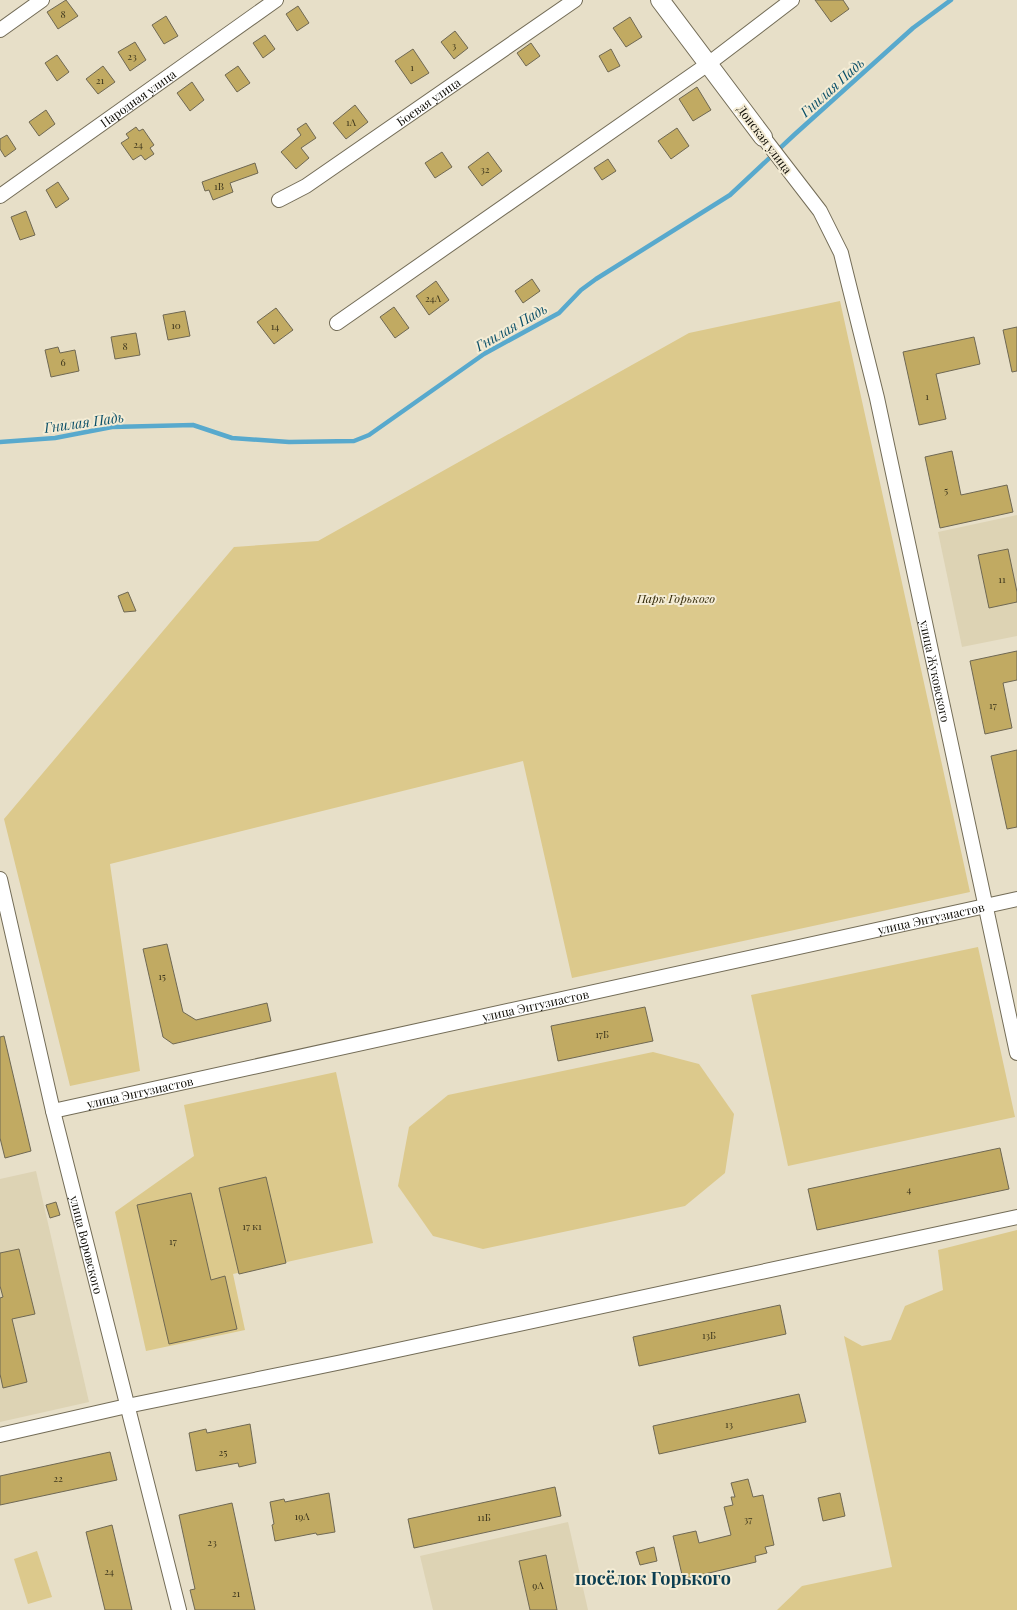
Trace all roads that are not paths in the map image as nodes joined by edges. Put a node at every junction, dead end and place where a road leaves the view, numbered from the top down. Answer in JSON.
{"nodes":[{"id":1,"x":42,"y":0,"type":"edge"},
{"id":2,"x":276,"y":0,"type":"edge"},
{"id":3,"x":576,"y":0,"type":"edge"},
{"id":4,"x":660,"y":0,"type":"edge"},
{"id":5,"x":792,"y":0,"type":"edge"},
{"id":6,"x":0,"y":30,"type":"edge"},
{"id":7,"x":708,"y":64,"type":"junction"},
{"id":8,"x":763,"y":137,"type":"joint"},
{"id":9,"x":0,"y":196,"type":"edge"},
{"id":10,"x":280,"y":200,"type":"dead end"},
{"id":11,"x":850,"y":289,"type":"joint"},
{"id":12,"x":337,"y":323,"type":"dead end"},
{"id":13,"x":0,"y":879,"type":"edge"},
{"id":14,"x":1017,"y":899,"type":"edge"},
{"id":15,"x":986,"y":905,"type":"junction"},
{"id":16,"x":1017,"y":1053,"type":"edge"},
{"id":17,"x":52,"y":1111,"type":"junction"},
{"id":18,"x":1017,"y":1217,"type":"edge"},
{"id":19,"x":127,"y":1406,"type":"junction"},
{"id":20,"x":0,"y":1435,"type":"edge"},
{"id":21,"x":179,"y":1610,"type":"edge"}],
"edges":[{"from":1,"to":6,"type":"street"},
{"from":2,"to":9,"type":"street","name":"Народная улица"},
{"from":3,"to":10,"type":"street","name":"Боевая улица"},
{"from":4,"to":7,"type":"street","name":"Донская улица"},
{"from":5,"to":7,"type":"street"},
{"from":7,"to":8,"type":"street","name":"Донская улица"},
{"from":7,"to":12,"type":"street"},
{"from":8,"to":11,"type":"street","name":"Донская улица"},
{"from":11,"to":15,"type":"street","name":"улица Жуковского"},
{"from":13,"to":17,"type":"street","name":"улица Воровского"},
{"from":14,"to":15,"type":"street","name":"улица Энтузиастов"},
{"from":15,"to":16,"type":"street","name":"улица Жуковского"},
{"from":15,"to":17,"type":"street","name":"улица Энтузиастов"},
{"from":17,"to":19,"type":"street","name":"улица Воровского"},
{"from":18,"to":19,"type":"street"},
{"from":19,"to":20,"type":"street"},
{"from":19,"to":21,"type":"street","name":"улица Воровского"}]}
